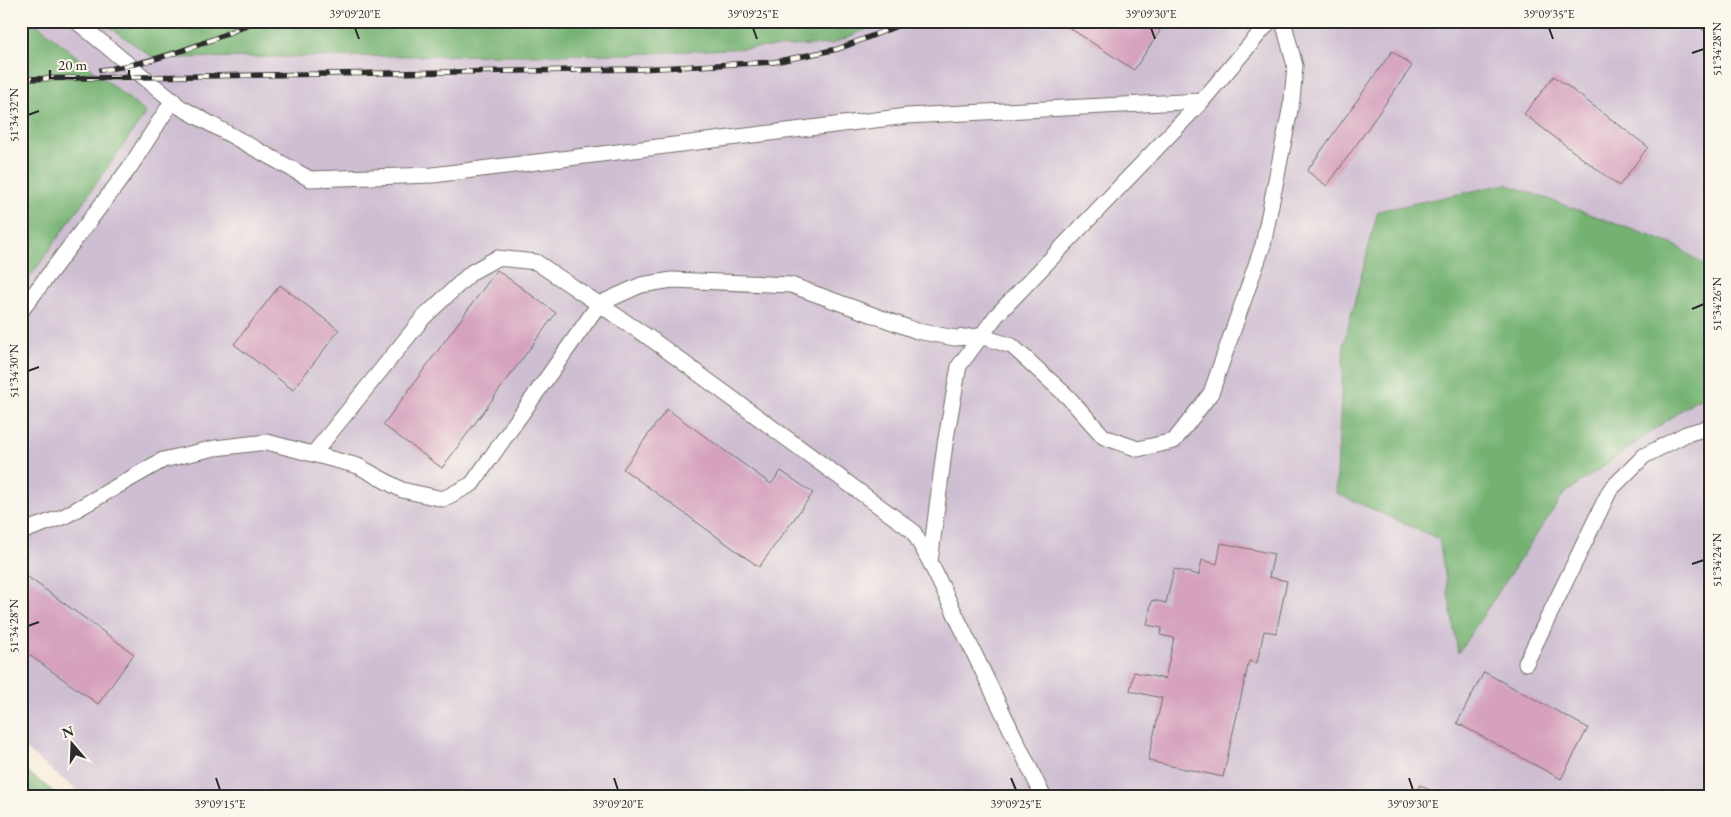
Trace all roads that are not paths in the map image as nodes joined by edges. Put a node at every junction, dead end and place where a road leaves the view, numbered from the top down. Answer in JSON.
{"nodes":[{"id":1,"x":76,"y":21,"type":"edge"},
{"id":2,"x":1270,"y":21,"type":"edge"},
{"id":3,"x":1283,"y":21,"type":"edge"},
{"id":4,"x":173,"y":100,"type":"junction"},
{"id":5,"x":1202,"y":101,"type":"junction"},
{"id":6,"x":600,"y":304,"type":"junction"},
{"id":7,"x":21,"y":311,"type":"edge"},
{"id":8,"x":980,"y":336,"type":"junction"},
{"id":9,"x":1710,"y":427,"type":"edge"},
{"id":10,"x":314,"y":453,"type":"junction"},
{"id":11,"x":21,"y":532,"type":"edge"},
{"id":12,"x":930,"y":562,"type":"junction"},
{"id":13,"x":1526,"y":663,"type":"dead end"},
{"id":14,"x":1043,"y":796,"type":"edge"}],
"edges":[{"from":1,"to":4,"type":"lane"},
{"from":2,"to":5,"type":"lane"},
{"from":3,"to":8,"type":"lane"},
{"from":4,"to":5,"type":"lane"},
{"from":4,"to":7,"type":"lane"},
{"from":5,"to":8,"type":"lane"},
{"from":6,"to":8,"type":"lane"},
{"from":6,"to":10,"type":"lane"},
{"from":6,"to":10,"type":"lane"},
{"from":6,"to":12,"type":"lane"},
{"from":8,"to":12,"type":"lane"},
{"from":9,"to":13,"type":"lane"},
{"from":10,"to":11,"type":"lane"},
{"from":12,"to":14,"type":"lane"}]}
